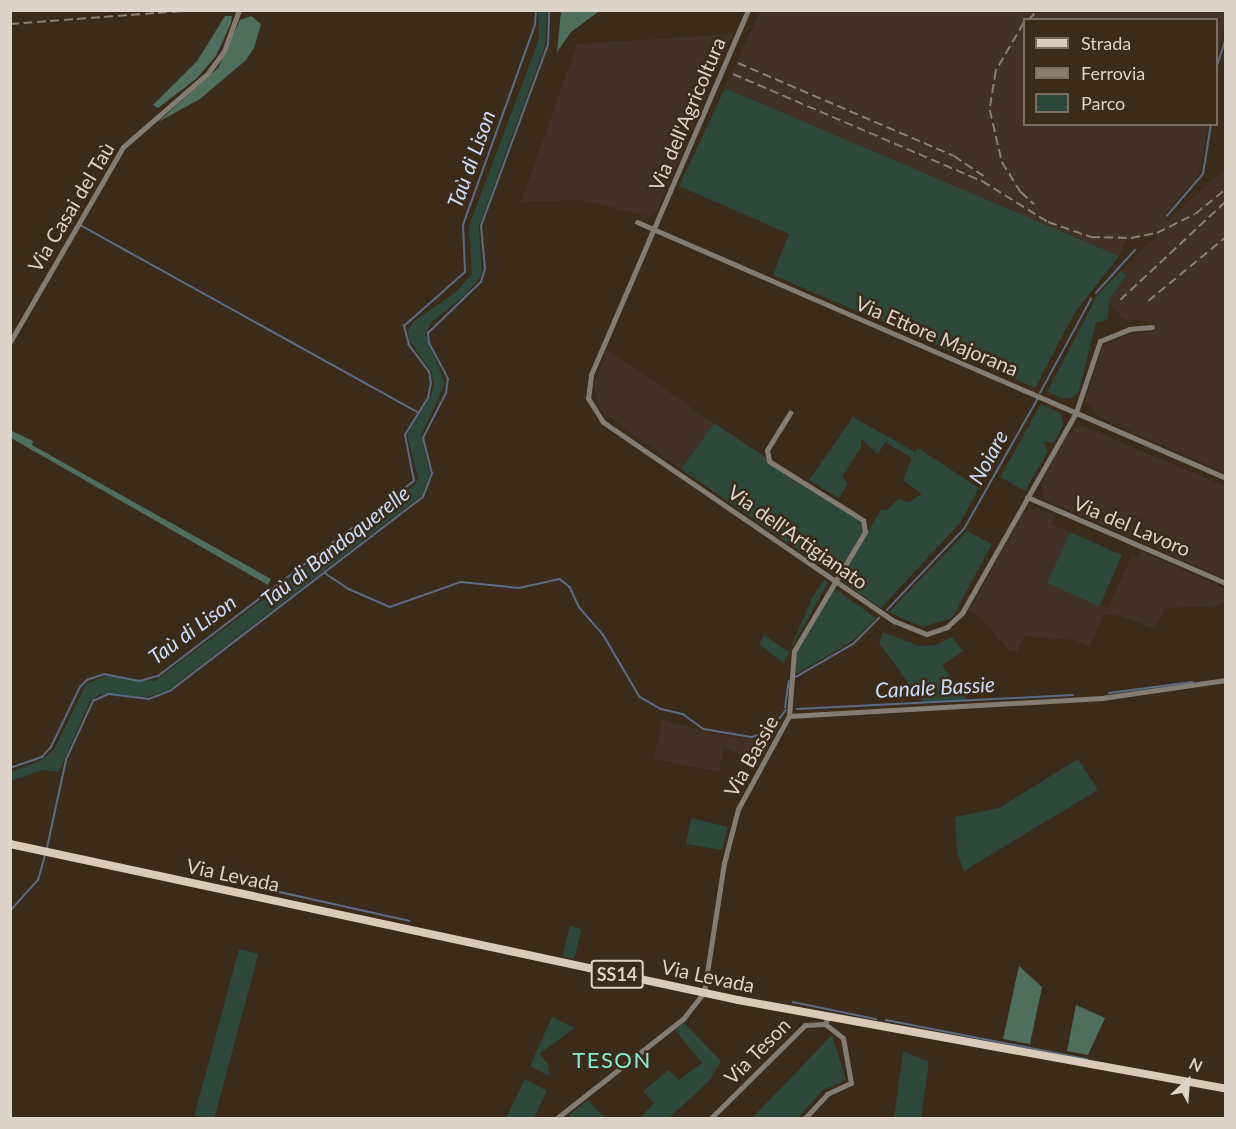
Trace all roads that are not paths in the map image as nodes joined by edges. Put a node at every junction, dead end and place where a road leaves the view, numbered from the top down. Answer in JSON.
{"nodes":[{"id":1,"x":748,"y":10,"type":"edge"},
{"id":2,"x":238,"y":14,"type":"edge"},
{"id":3,"x":637,"y":222,"type":"dead end"},
{"id":4,"x":654,"y":230,"type":"junction"},
{"id":5,"x":1152,"y":327,"type":"dead end"},
{"id":6,"x":10,"y":342,"type":"edge"},
{"id":7,"x":1076,"y":412,"type":"junction"},
{"id":8,"x":790,"y":413,"type":"dead end"},
{"id":9,"x":1226,"y":478,"type":"edge"},
{"id":10,"x":1027,"y":497,"type":"junction"},
{"id":11,"x":834,"y":580,"type":"junction"},
{"id":12,"x":1226,"y":583,"type":"edge"},
{"id":13,"x":1226,"y":680,"type":"edge"},
{"id":14,"x":789,"y":716,"type":"junction"},
{"id":15,"x":10,"y":844,"type":"edge"},
{"id":16,"x":704,"y":992,"type":"junction"},
{"id":17,"x":826,"y":1020,"type":"junction"},
{"id":18,"x":1226,"y":1089,"type":"edge"},
{"id":19,"x":557,"y":1119,"type":"edge"},
{"id":20,"x":711,"y":1119,"type":"edge"},
{"id":21,"x":805,"y":1119,"type":"edge"}],
"edges":[{"from":1,"to":4,"type":"street","name":"Via dell'Agricoltura"},
{"from":2,"to":6,"type":"street","name":"Via Casai del Taù"},
{"from":3,"to":4,"type":"street","name":"Via Ettore Majorana"},
{"from":4,"to":7,"type":"street","name":"Via Ettore Majorana"},
{"from":4,"to":11,"type":"street","name":"Via dell'Artigianato"},
{"from":5,"to":7,"type":"street","name":"Via dell'Artigianato"},
{"from":7,"to":9,"type":"street","name":"Via Ettore Majorana"},
{"from":7,"to":10,"type":"street","name":"Via dell'Artigianato"},
{"from":8,"to":11,"type":"street"},
{"from":10,"to":11,"type":"street","name":"Via dell'Artigianato"},
{"from":10,"to":12,"type":"street","name":"Via del Lavoro"},
{"from":11,"to":14,"type":"street"},
{"from":13,"to":14,"type":"street","name":"Via Bassie"},
{"from":14,"to":16,"type":"street","name":"Via Bassie"},
{"from":15,"to":16,"type":"main road","name":"Via Levada","number":"SS14"},
{"from":16,"to":17,"type":"main road","name":"Via Levada","number":"SS14"},
{"from":16,"to":19,"type":"street"},
{"from":17,"to":18,"type":"main road","name":"Via Levada","number":"SS14"},
{"from":17,"to":20,"type":"street","name":"Via Teson"},
{"from":17,"to":21,"type":"street"}]}
